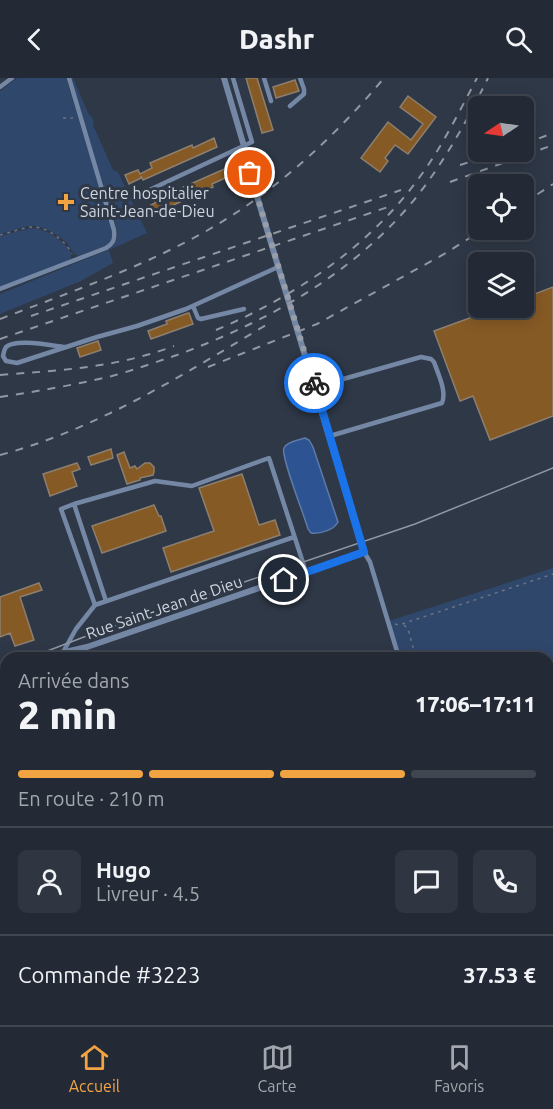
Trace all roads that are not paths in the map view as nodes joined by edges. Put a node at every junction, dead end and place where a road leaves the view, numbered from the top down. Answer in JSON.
{"nodes":[{"id":1,"x":12,"y":78,"type":"edge"},
{"id":2,"x":69,"y":78,"type":"edge"},
{"id":3,"x":224,"y":78,"type":"edge"},
{"id":4,"x":233,"y":78,"type":"edge"},
{"id":5,"x":264,"y":78,"type":"edge"},
{"id":6,"x":300,"y":78,"type":"edge"},
{"id":7,"x":0,"y":87,"type":"edge"},
{"id":8,"x":271,"y":101,"type":"dead end"},
{"id":9,"x":290,"y":106,"type":"dead end"},
{"id":10,"x":244,"y":146,"type":"junction"},
{"id":11,"x":145,"y":192,"type":"dead end"},
{"id":12,"x":278,"y":267,"type":"junction"},
{"id":13,"x":0,"y":289,"type":"edge"},
{"id":14,"x":193,"y":306,"type":"junction"},
{"id":15,"x":244,"y":309,"type":"dead end"},
{"id":16,"x":65,"y":347,"type":"junction"},
{"id":17,"x":315,"y":387,"type":"junction"},
{"id":18,"x":330,"y":436,"type":"junction"},
{"id":19,"x":74,"y":504,"type":"junction"},
{"id":20,"x":294,"y":537,"type":"junction"},
{"id":21,"x":364,"y":552,"type":"junction"},
{"id":22,"x":306,"y":572,"type":"junction"},
{"id":23,"x":106,"y":601,"type":"junction"},
{"id":24,"x":95,"y":604,"type":"junction"},
{"id":25,"x":63,"y":652,"type":"edge"},
{"id":26,"x":69,"y":652,"type":"edge"},
{"id":27,"x":397,"y":652,"type":"edge"}],
"edges":[{"from":1,"to":7,"type":"lane"},
{"from":2,"to":13,"type":"lane"},
{"from":3,"to":10,"type":"street"},
{"from":4,"to":10,"type":"lane"},
{"from":5,"to":8,"type":"lane"},
{"from":6,"to":9,"type":"lane"},
{"from":10,"to":11,"type":"lane"},
{"from":10,"to":12,"type":"street"},
{"from":12,"to":14,"type":"lane"},
{"from":12,"to":17,"type":"street"},
{"from":14,"to":15,"type":"lane"},
{"from":14,"to":16,"type":"lane"},
{"from":16,"to":16,"type":"lane"},
{"from":17,"to":18,"type":"street"},
{"from":17,"to":18,"type":"lane"},
{"from":18,"to":21,"type":"street"},
{"from":19,"to":20,"type":"lane"},
{"from":19,"to":23,"type":"lane"},
{"from":19,"to":24,"type":"lane"},
{"from":20,"to":22,"type":"lane"},
{"from":20,"to":23,"type":"lane"},
{"from":21,"to":22,"type":"street","name":"Rue Saint-Jean de Dieu"},
{"from":21,"to":27,"type":"lane"},
{"from":22,"to":26,"type":"street","name":"Rue Saint-Jean de Dieu"},
{"from":23,"to":24,"type":"lane"},
{"from":24,"to":25,"type":"lane"}]}
